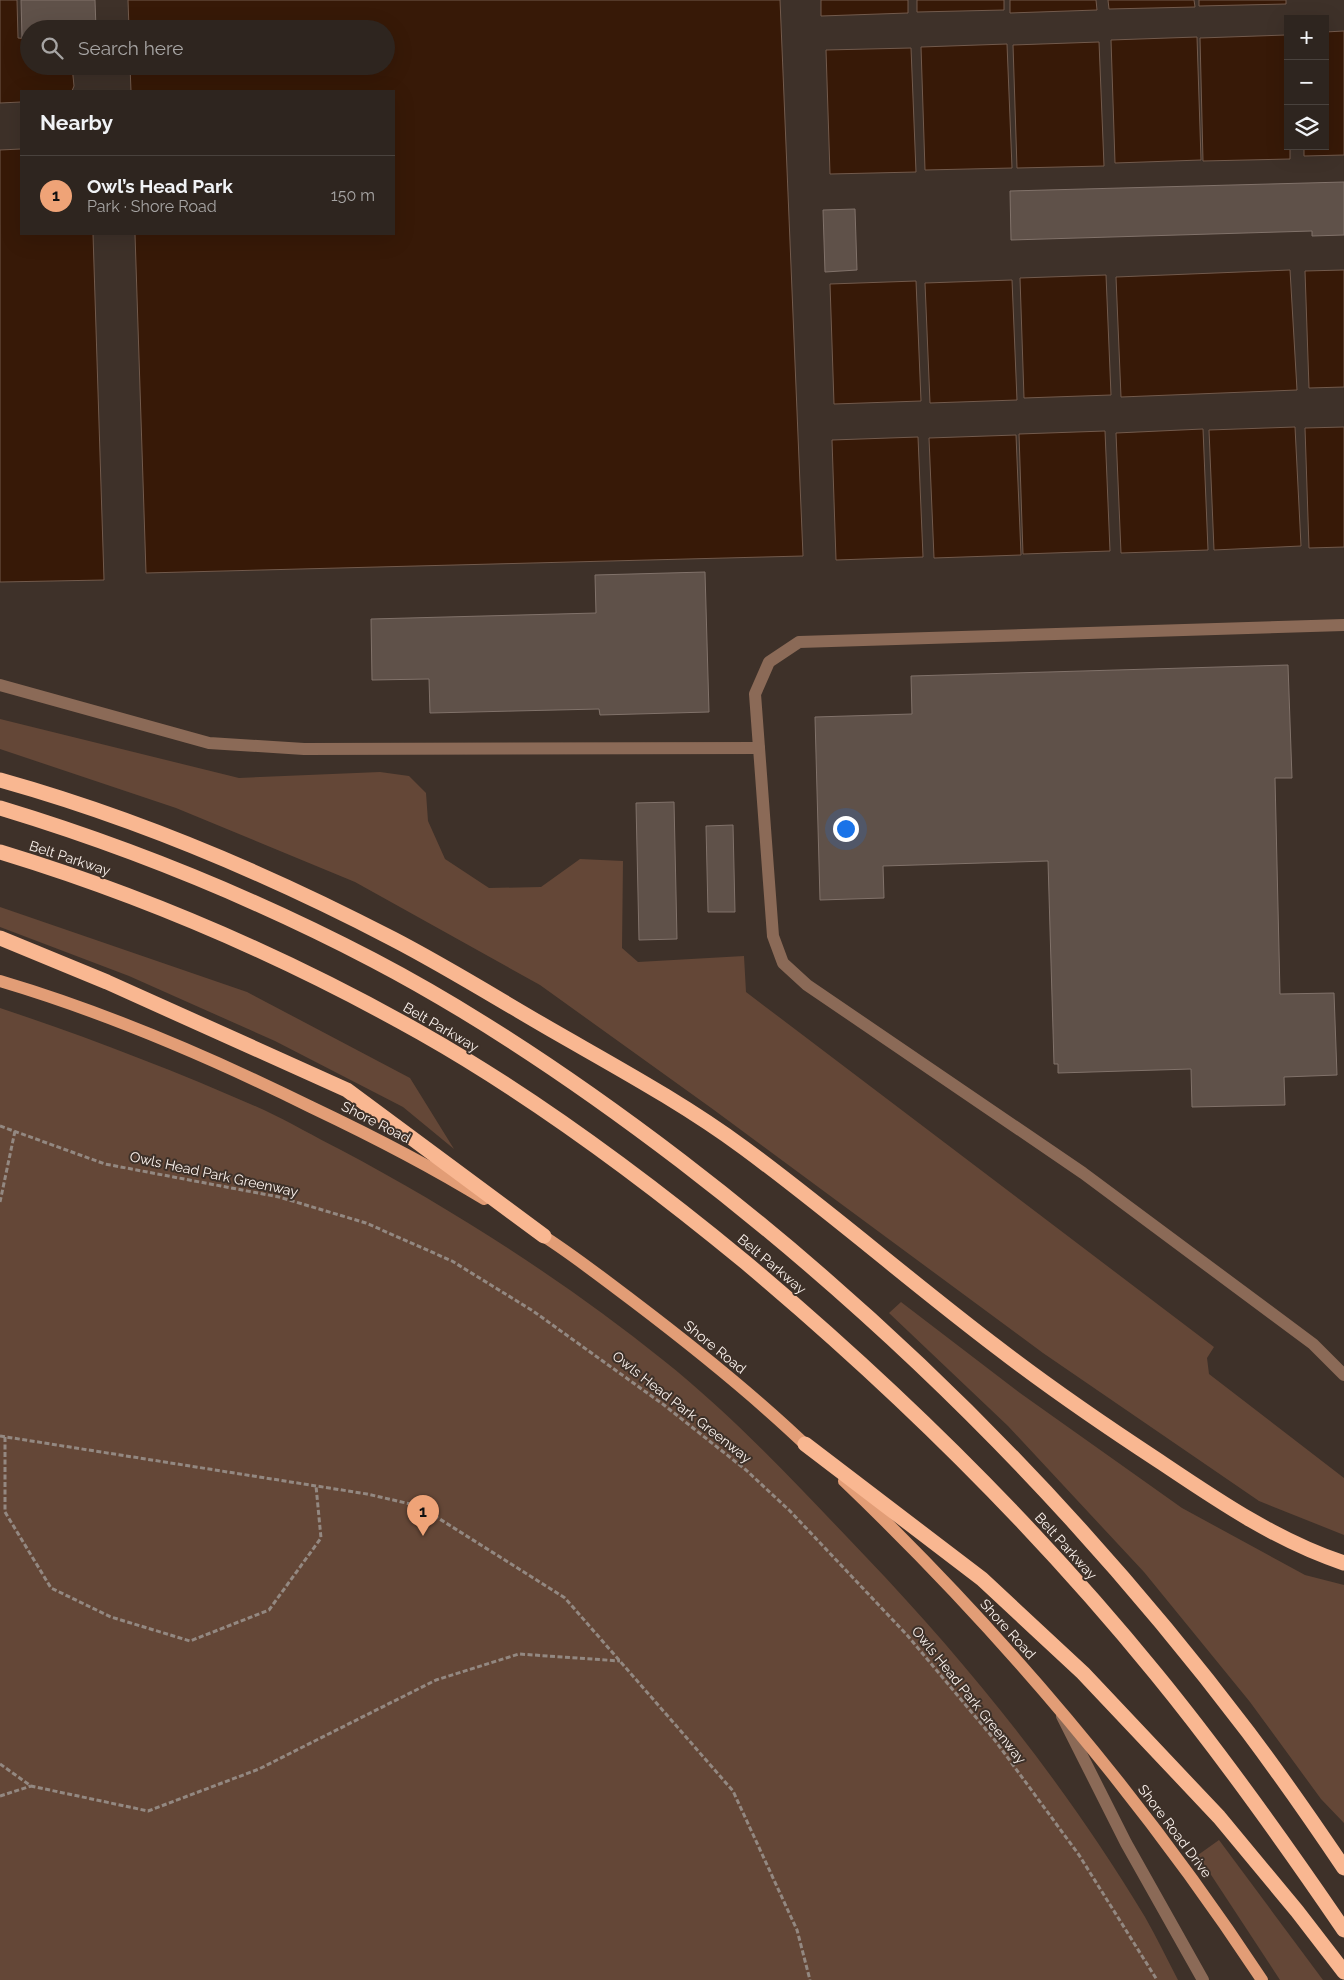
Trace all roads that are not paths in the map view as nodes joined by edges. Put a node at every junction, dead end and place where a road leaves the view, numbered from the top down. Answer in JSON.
{"nodes":[{"id":1,"x":1344,"y":624,"type":"edge"},
{"id":2,"x":0,"y":685,"type":"edge"},
{"id":3,"x":759,"y":748,"type":"junction"},
{"id":4,"x":0,"y":780,"type":"edge"},
{"id":5,"x":0,"y":808,"type":"edge"},
{"id":6,"x":0,"y":852,"type":"edge"},
{"id":7,"x":0,"y":938,"type":"edge"},
{"id":8,"x":0,"y":981,"type":"edge"},
{"id":9,"x":544,"y":1236,"type":"junction"},
{"id":10,"x":1344,"y":1375,"type":"edge"},
{"id":11,"x":805,"y":1444,"type":"junction"},
{"id":12,"x":1344,"y":1563,"type":"edge"},
{"id":13,"x":1056,"y":1705,"type":"junction"},
{"id":14,"x":1344,"y":1868,"type":"edge"},
{"id":15,"x":1344,"y":1930,"type":"edge"},
{"id":16,"x":1344,"y":1972,"type":"edge"},
{"id":17,"x":1203,"y":1980,"type":"edge"},
{"id":18,"x":1262,"y":1980,"type":"edge"}],
"edges":[{"from":1,"to":3,"type":"street"},
{"from":2,"to":3,"type":"street"},
{"from":3,"to":10,"type":"street"},
{"from":4,"to":12,"type":"highway"},
{"from":5,"to":14,"type":"highway","name":"Belt Parkway"},
{"from":6,"to":15,"type":"highway","name":"Belt Parkway"},
{"from":7,"to":9,"type":"highway"},
{"from":8,"to":9,"type":"main road","name":"Shore Road"},
{"from":9,"to":11,"type":"main road","name":"Shore Road"},
{"from":11,"to":13,"type":"main road","name":"Shore Road"},
{"from":11,"to":16,"type":"highway"},
{"from":13,"to":17,"type":"street","name":"Shore Road"},
{"from":13,"to":18,"type":"main road","name":"Shore Road Drive"}]}
